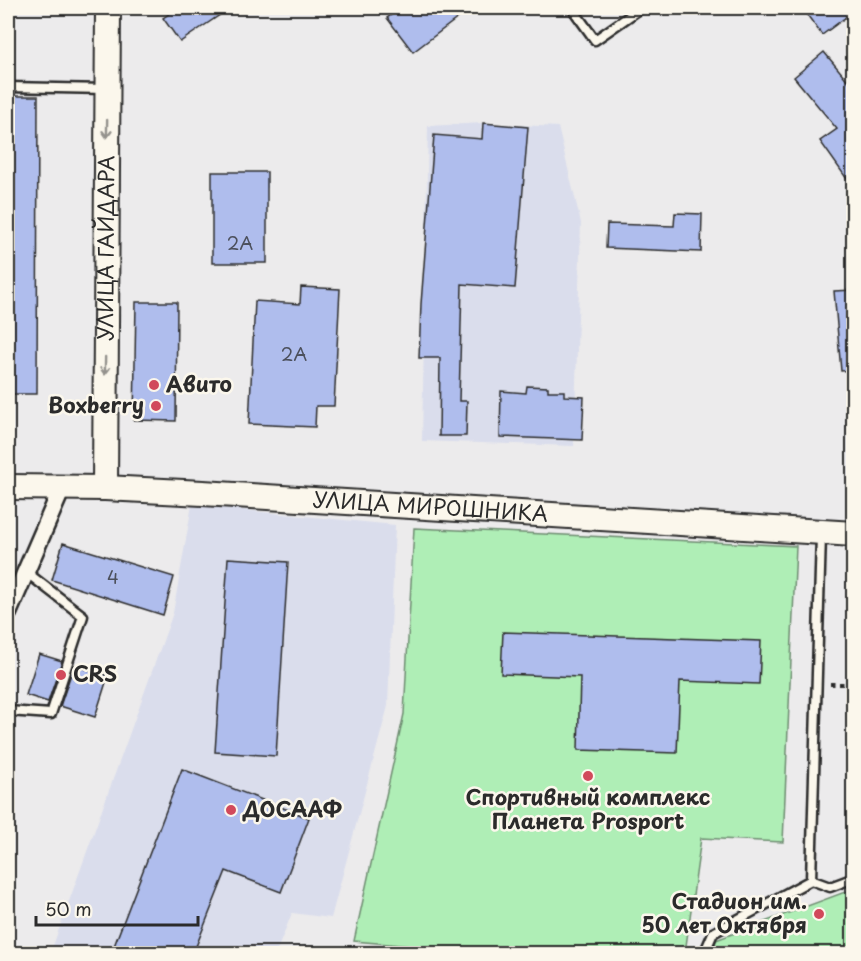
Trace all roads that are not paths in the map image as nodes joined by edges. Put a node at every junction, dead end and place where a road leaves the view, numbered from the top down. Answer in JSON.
{"nodes":[{"id":1,"x":108,"y":8,"type":"edge"},
{"id":2,"x":572,"y":8,"type":"edge"},
{"id":3,"x":640,"y":8,"type":"edge"},
{"id":4,"x":8,"y":87,"type":"edge"},
{"id":5,"x":108,"y":89,"type":"junction"},
{"id":6,"x":8,"y":487,"type":"edge"},
{"id":7,"x":62,"y":488,"type":"junction"},
{"id":8,"x":105,"y":488,"type":"junction"},
{"id":9,"x":821,"y":531,"type":"junction"},
{"id":10,"x":854,"y":534,"type":"edge"},
{"id":11,"x":26,"y":572,"type":"junction"},
{"id":12,"x":8,"y":613,"type":"edge"},
{"id":13,"x":8,"y":711,"type":"edge"},
{"id":14,"x":854,"y":878,"type":"edge"},
{"id":15,"x":812,"y":879,"type":"junction"},
{"id":16,"x":705,"y":954,"type":"edge"}],
"edges":[{"from":1,"to":5,"type":"main road","name":"УЛИЦА ГАЙДАРА"},
{"from":2,"to":3,"type":"lane"},
{"from":4,"to":5,"type":"lane"},
{"from":5,"to":8,"type":"main road","name":"УЛИЦА ГАЙДАРА","one_way":true},
{"from":6,"to":7,"type":"main road","name":"УЛИЦА МИРОШНИКА"},
{"from":7,"to":8,"type":"main road","name":"УЛИЦА МИРОШНИКА"},
{"from":7,"to":11,"type":"street"},
{"from":8,"to":9,"type":"main road","name":"УЛИЦА МИРОШНИКА"},
{"from":9,"to":10,"type":"main road","name":"УЛИЦА МИРОШНИКА"},
{"from":9,"to":15,"type":"lane"},
{"from":11,"to":12,"type":"street"},
{"from":11,"to":13,"type":"lane"},
{"from":14,"to":15,"type":"lane"},
{"from":15,"to":16,"type":"lane"}]}
